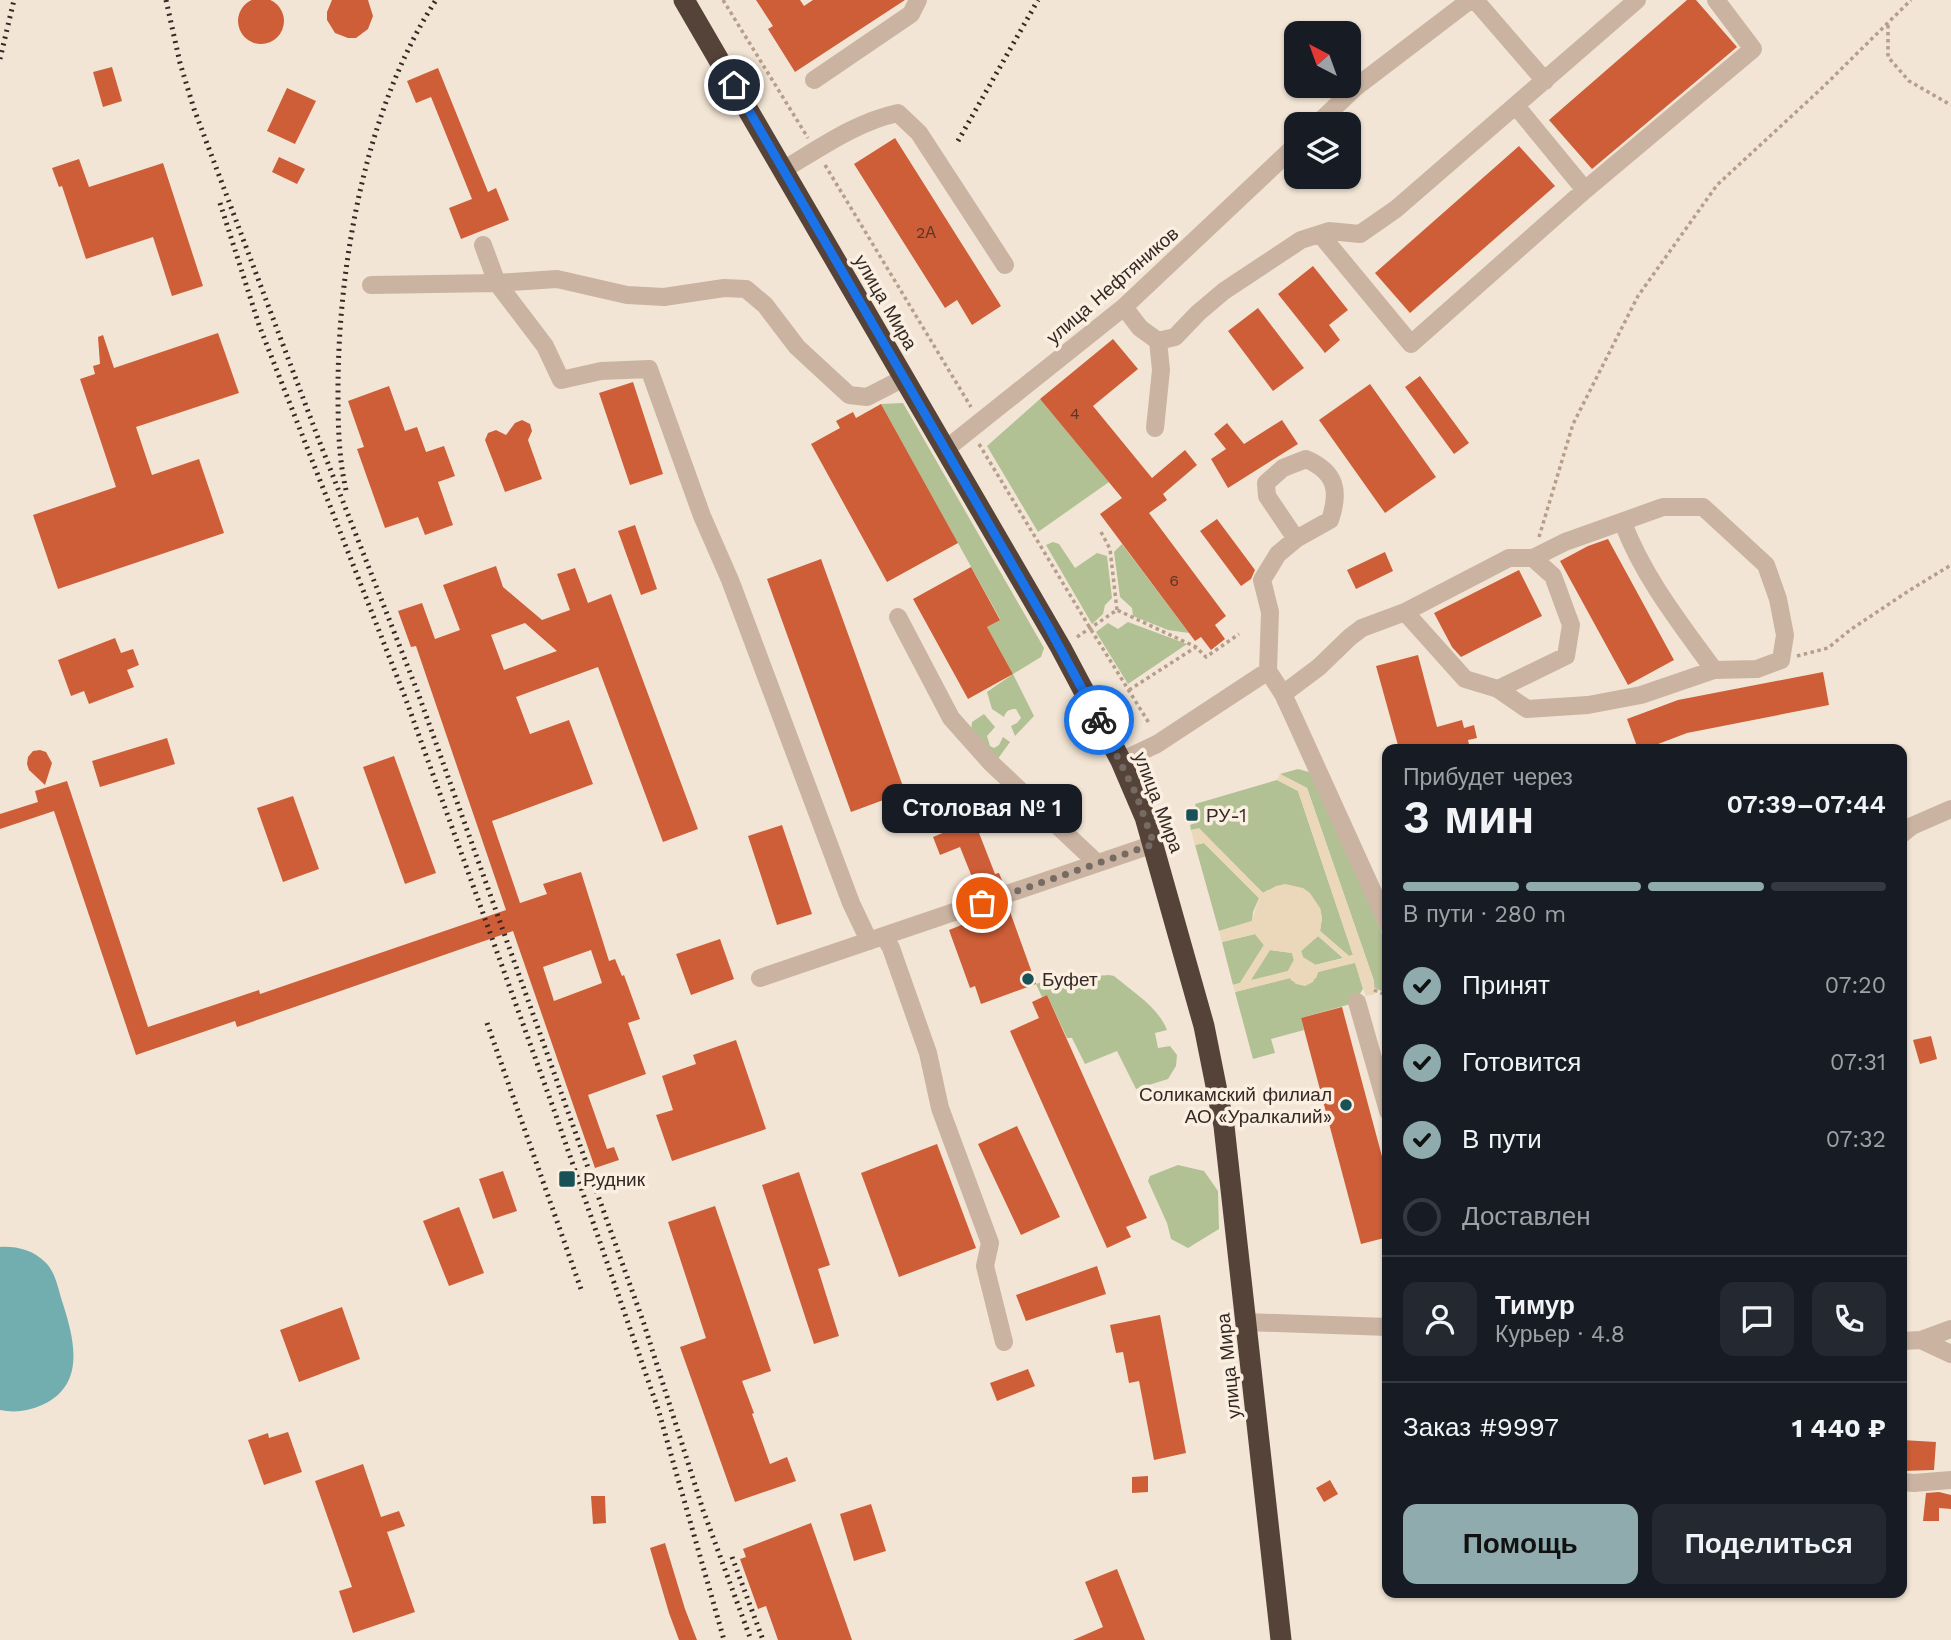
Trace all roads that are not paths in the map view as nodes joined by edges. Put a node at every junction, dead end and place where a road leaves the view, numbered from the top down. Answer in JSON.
{"nodes":[{"id":1,"x":684,"y":0,"type":"edge"},
{"id":2,"x":918,"y":0,"type":"edge"},
{"id":3,"x":1472,"y":0,"type":"edge"},
{"id":4,"x":1637,"y":0,"type":"edge"},
{"id":5,"x":1716,"y":0,"type":"edge"},
{"id":6,"x":814,"y":80,"type":"dead end"},
{"id":7,"x":1545,"y":81,"type":"junction"},
{"id":8,"x":1516,"y":106,"type":"junction"},
{"id":9,"x":1330,"y":112,"type":"edge"},
{"id":10,"x":1284,"y":156,"type":"edge"},
{"id":11,"x":783,"y":170,"type":"junction"},
{"id":12,"x":1585,"y":190,"type":"junction"},
{"id":13,"x":1320,"y":234,"type":"junction"},
{"id":14,"x":483,"y":245,"type":"dead end"},
{"id":15,"x":1005,"y":265,"type":"dead end"},
{"id":16,"x":497,"y":283,"type":"junction"},
{"id":17,"x":371,"y":285,"type":"dead end"},
{"id":18,"x":1124,"y":307,"type":"junction"},
{"id":19,"x":1158,"y":341,"type":"junction"},
{"id":20,"x":904,"y":378,"type":"junction"},
{"id":21,"x":1155,"y":428,"type":"dead end"},
{"id":22,"x":946,"y":449,"type":"junction"},
{"id":23,"x":1623,"y":523,"type":"junction"},
{"id":24,"x":1296,"y":539,"type":"junction"},
{"id":25,"x":1533,"y":558,"type":"junction"},
{"id":26,"x":1405,"y":612,"type":"junction"},
{"id":27,"x":898,"y":617,"type":"dead end"},
{"id":28,"x":1714,"y":670,"type":"junction"},
{"id":29,"x":1268,"y":671,"type":"junction"},
{"id":30,"x":1498,"y":689,"type":"junction"},
{"id":31,"x":1283,"y":694,"type":"junction"},
{"id":32,"x":1121,"y":761,"type":"junction"},
{"id":33,"x":1951,"y":808,"type":"edge"},
{"id":34,"x":1907,"y":830,"type":"edge"},
{"id":35,"x":1154,"y":844,"type":"junction"},
{"id":36,"x":1097,"y":863,"type":"junction"},
{"id":37,"x":1382,"y":912,"type":"edge"},
{"id":38,"x":877,"y":939,"type":"junction"},
{"id":39,"x":760,"y":978,"type":"dead end"},
{"id":40,"x":1357,"y":1002,"type":"dead end"},
{"id":41,"x":1382,"y":1090,"type":"edge"},
{"id":42,"x":1246,"y":1322,"type":"junction"},
{"id":43,"x":1382,"y":1327,"type":"edge"},
{"id":44,"x":1951,"y":1329,"type":"edge"},
{"id":45,"x":1907,"y":1340,"type":"edge"},
{"id":46,"x":1921,"y":1340,"type":"junction"},
{"id":47,"x":1004,"y":1342,"type":"dead end"},
{"id":48,"x":1951,"y":1354,"type":"edge"},
{"id":49,"x":1951,"y":1480,"type":"edge"},
{"id":50,"x":1907,"y":1482,"type":"edge"},
{"id":51,"x":1281,"y":1640,"type":"edge"}],
"edges":[{"from":1,"to":11,"type":"highway","name":"улица Мира"},
{"from":2,"to":6,"type":"street"},
{"from":3,"to":7,"type":"street"},
{"from":3,"to":9,"type":"street"},
{"from":4,"to":7,"type":"street"},
{"from":5,"to":12,"type":"street"},
{"from":7,"to":8,"type":"street"},
{"from":8,"to":12,"type":"street"},
{"from":8,"to":13,"type":"street"},
{"from":10,"to":18,"type":"street","name":"улица Нефтяников"},
{"from":11,"to":15,"type":"street"},
{"from":11,"to":20,"type":"highway","name":"улица Мира"},
{"from":12,"to":13,"type":"street"},
{"from":13,"to":19,"type":"street"},
{"from":14,"to":16,"type":"street"},
{"from":16,"to":17,"type":"street"},
{"from":16,"to":20,"type":"street"},
{"from":16,"to":38,"type":"street"},
{"from":18,"to":19,"type":"street"},
{"from":18,"to":22,"type":"street","name":"улица Нефтяников"},
{"from":19,"to":21,"type":"street"},
{"from":20,"to":22,"type":"highway","name":"улица Мира"},
{"from":22,"to":32,"type":"highway","name":"улица Мира"},
{"from":23,"to":25,"type":"street"},
{"from":23,"to":28,"type":"street"},
{"from":23,"to":28,"type":"street"},
{"from":24,"to":24,"type":"street"},
{"from":24,"to":29,"type":"street"},
{"from":25,"to":26,"type":"street"},
{"from":25,"to":30,"type":"street"},
{"from":26,"to":30,"type":"street"},
{"from":26,"to":31,"type":"street"},
{"from":27,"to":36,"type":"street"},
{"from":28,"to":30,"type":"street"},
{"from":29,"to":31,"type":"street"},
{"from":29,"to":32,"type":"street"},
{"from":31,"to":37,"type":"street"},
{"from":32,"to":35,"type":"highway","name":"улица Мира"},
{"from":33,"to":34,"type":"street"},
{"from":35,"to":36,"type":"street"},
{"from":35,"to":42,"type":"highway","name":"улица Мира"},
{"from":36,"to":38,"type":"street"},
{"from":38,"to":39,"type":"street"},
{"from":38,"to":47,"type":"street"},
{"from":40,"to":41,"type":"street"},
{"from":42,"to":43,"type":"street"},
{"from":42,"to":51,"type":"highway","name":"улица Мира"},
{"from":44,"to":46,"type":"street"},
{"from":45,"to":46,"type":"street"},
{"from":46,"to":48,"type":"street"},
{"from":49,"to":50,"type":"street"}]}
